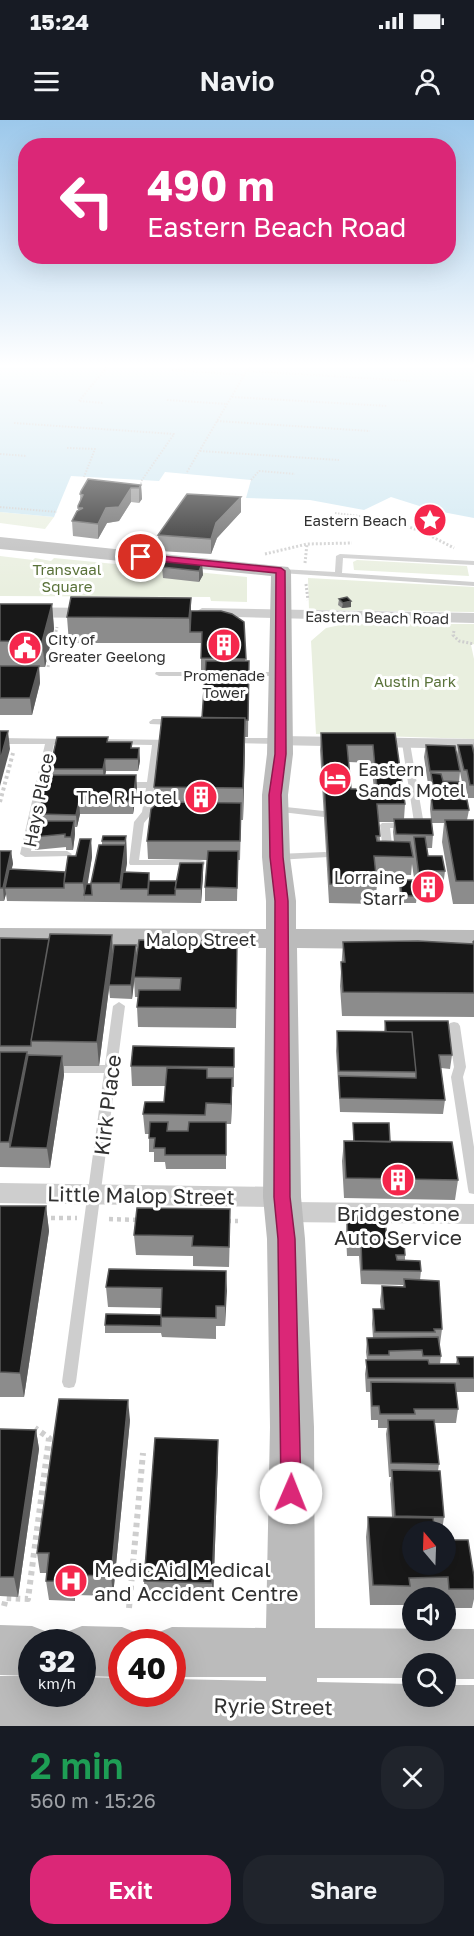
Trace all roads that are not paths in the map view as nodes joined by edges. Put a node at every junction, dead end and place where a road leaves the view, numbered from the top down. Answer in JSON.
{"nodes":[{"id":1,"x":0,"y":543,"type":"edge"},
{"id":2,"x":474,"y":563,"type":"edge"},
{"id":3,"x":281,"y":571,"type":"junction"},
{"id":4,"x":338,"y":575,"type":"junction"},
{"id":5,"x":474,"y":584,"type":"edge"},
{"id":6,"x":0,"y":602,"type":"edge"},
{"id":7,"x":82,"y":608,"type":"junction"},
{"id":8,"x":111,"y":608,"type":"edge"},
{"id":9,"x":186,"y":608,"type":"edge"},
{"id":10,"x":0,"y":612,"type":"edge"},
{"id":11,"x":279,"y":614,"type":"junction"},
{"id":12,"x":474,"y":618,"type":"edge"},
{"id":13,"x":159,"y":674,"type":"dead end"},
{"id":14,"x":280,"y":674,"type":"junction"},
{"id":15,"x":153,"y":722,"type":"dead end"},
{"id":16,"x":185,"y":722,"type":"edge"},
{"id":17,"x":183,"y":740,"type":"edge"},
{"id":18,"x":0,"y":741,"type":"edge"},
{"id":19,"x":216,"y":741,"type":"edge"},
{"id":20,"x":280,"y":741,"type":"junction"},
{"id":21,"x":50,"y":742,"type":"junction"},
{"id":22,"x":74,"y":742,"type":"edge"},
{"id":23,"x":86,"y":742,"type":"edge"},
{"id":24,"x":157,"y":742,"type":"junction"},
{"id":25,"x":406,"y":743,"type":"junction"},
{"id":26,"x":474,"y":744,"type":"edge"},
{"id":27,"x":41,"y":784,"type":"junction"},
{"id":28,"x":52,"y":784,"type":"edge"},
{"id":29,"x":107,"y":785,"type":"edge"},
{"id":30,"x":151,"y":785,"type":"junction"},
{"id":31,"x":275,"y":809,"type":"junction"},
{"id":32,"x":324,"y":813,"type":"edge"},
{"id":33,"x":388,"y":853,"type":"edge"},
{"id":34,"x":67,"y":855,"type":"edge"},
{"id":35,"x":325,"y":855,"type":"edge"},
{"id":36,"x":276,"y":857,"type":"junction"},
{"id":37,"x":200,"y":863,"type":"edge"},
{"id":38,"x":0,"y":917,"type":"edge"},
{"id":39,"x":474,"y":920,"type":"edge"},
{"id":40,"x":280,"y":929,"type":"junction"},
{"id":41,"x":0,"y":937,"type":"edge"},
{"id":42,"x":474,"y":940,"type":"edge"},
{"id":43,"x":119,"y":1006,"type":"dead end"},
{"id":44,"x":454,"y":1026,"type":"dead end"},
{"id":45,"x":33,"y":1069,"type":"edge"},
{"id":46,"x":111,"y":1070,"type":"junction"},
{"id":47,"x":474,"y":1189,"type":"edge"},
{"id":48,"x":0,"y":1193,"type":"edge"},
{"id":49,"x":96,"y":1194,"type":"junction"},
{"id":50,"x":282,"y":1204,"type":"junction"},
{"id":51,"x":474,"y":1214,"type":"edge"},
{"id":52,"x":69,"y":1382,"type":"dead end"},
{"id":53,"x":2,"y":1628,"type":"edge"},
{"id":54,"x":18,"y":1640,"type":"edge"},
{"id":55,"x":186,"y":1652,"type":"edge"},
{"id":56,"x":291,"y":1652,"type":"junction"},
{"id":57,"x":474,"y":1654,"type":"edge"},
{"id":58,"x":0,"y":1701,"type":"edge"},
{"id":59,"x":474,"y":1711,"type":"edge"},
{"id":60,"x":292,"y":1716,"type":"edge"}],
"edges":[{"from":1,"to":3,"type":"street"},
{"from":2,"to":4,"type":"lane"},
{"from":3,"to":4,"type":"lane"},
{"from":3,"to":11,"type":"street"},
{"from":4,"to":5,"type":"lane"},
{"from":6,"to":7,"type":"street"},
{"from":7,"to":8,"type":"street"},
{"from":7,"to":10,"type":"street"},
{"from":9,"to":11,"type":"street","name":"Eastern Beach Road"},
{"from":11,"to":12,"type":"street","name":"Eastern Beach Road"},
{"from":11,"to":14,"type":"street"},
{"from":13,"to":14,"type":"lane"},
{"from":14,"to":20,"type":"street"},
{"from":15,"to":16,"type":"lane"},
{"from":17,"to":24,"type":"lane"},
{"from":18,"to":21,"type":"lane"},
{"from":19,"to":20,"type":"lane"},
{"from":20,"to":25,"type":"street"},
{"from":20,"to":31,"type":"street"},
{"from":21,"to":22,"type":"lane"},
{"from":21,"to":27,"type":"lane","name":"Hays Place"},
{"from":23,"to":24,"type":"lane"},
{"from":24,"to":30,"type":"lane"},
{"from":25,"to":26,"type":"street"},
{"from":25,"to":33,"type":"lane"},
{"from":27,"to":28,"type":"lane"},
{"from":27,"to":34,"type":"lane","name":"Hays Place"},
{"from":29,"to":30,"type":"lane"},
{"from":30,"to":37,"type":"lane"},
{"from":31,"to":32,"type":"lane"},
{"from":31,"to":36,"type":"street"},
{"from":35,"to":36,"type":"lane"},
{"from":36,"to":40,"type":"street"},
{"from":38,"to":40,"type":"street","name":"Malop Street"},
{"from":39,"to":40,"type":"street","name":"Malop Street"},
{"from":40,"to":41,"type":"street","name":"Malop Street"},
{"from":40,"to":42,"type":"street","name":"Malop Street"},
{"from":40,"to":50,"type":"street"},
{"from":43,"to":46,"type":"lane","name":"Kirk Place"},
{"from":44,"to":47,"type":"lane"},
{"from":45,"to":46,"type":"lane"},
{"from":46,"to":49,"type":"lane","name":"Kirk Place"},
{"from":48,"to":49,"type":"street","name":"Little Malop Street"},
{"from":49,"to":50,"type":"street","name":"Little Malop Street"},
{"from":49,"to":52,"type":"lane","name":"Kirk Place"},
{"from":50,"to":51,"type":"street","name":"Little Malop Street"},
{"from":50,"to":56,"type":"street"},
{"from":53,"to":54,"type":"street"},
{"from":55,"to":56,"type":"street"},
{"from":56,"to":57,"type":"street"},
{"from":56,"to":60,"type":"street"},
{"from":58,"to":60,"type":"street","name":"Ryrie Street"},
{"from":59,"to":60,"type":"street","name":"Ryrie Street"}]}
